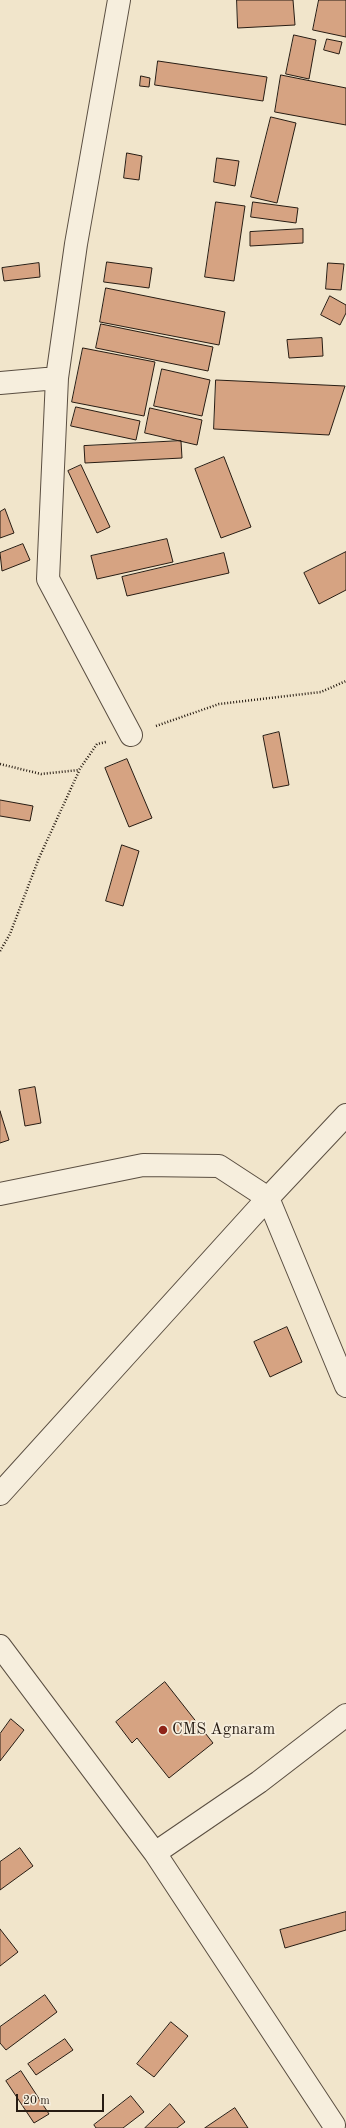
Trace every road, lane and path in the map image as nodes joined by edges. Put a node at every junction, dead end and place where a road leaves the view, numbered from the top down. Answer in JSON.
{"nodes":[{"id":1,"x":119,"y":0,"type":"edge"},
{"id":2,"x":57,"y":378,"type":"junction"},
{"id":3,"x":0,"y":383,"type":"edge"},
{"id":4,"x":346,"y":681,"type":"edge"},
{"id":5,"x":131,"y":734,"type":"junction"},
{"id":6,"x":0,"y":764,"type":"edge"},
{"id":7,"x":79,"y":770,"type":"junction"},
{"id":8,"x":0,"y":951,"type":"edge"},
{"id":9,"x":346,"y":1115,"type":"edge"},
{"id":10,"x":0,"y":1194,"type":"edge"},
{"id":11,"x":268,"y":1198,"type":"junction"},
{"id":12,"x":346,"y":1386,"type":"edge"},
{"id":13,"x":0,"y":1494,"type":"edge"},
{"id":14,"x":0,"y":1646,"type":"edge"},
{"id":15,"x":346,"y":1715,"type":"edge"},
{"id":16,"x":155,"y":1853,"type":"junction"},
{"id":17,"x":337,"y":2124,"type":"edge"}],
"edges":[{"from":1,"to":2,"type":"street"},
{"from":2,"to":3,"type":"street"},
{"from":2,"to":5,"type":"street"},
{"from":4,"to":5,"type":"path"},
{"from":5,"to":7,"type":"path"},
{"from":6,"to":7,"type":"path"},
{"from":7,"to":8,"type":"path"},
{"from":9,"to":11,"type":"street"},
{"from":10,"to":11,"type":"street"},
{"from":11,"to":12,"type":"street"},
{"from":11,"to":13,"type":"street"},
{"from":14,"to":16,"type":"street"},
{"from":15,"to":16,"type":"street"},
{"from":16,"to":17,"type":"street"}]}
